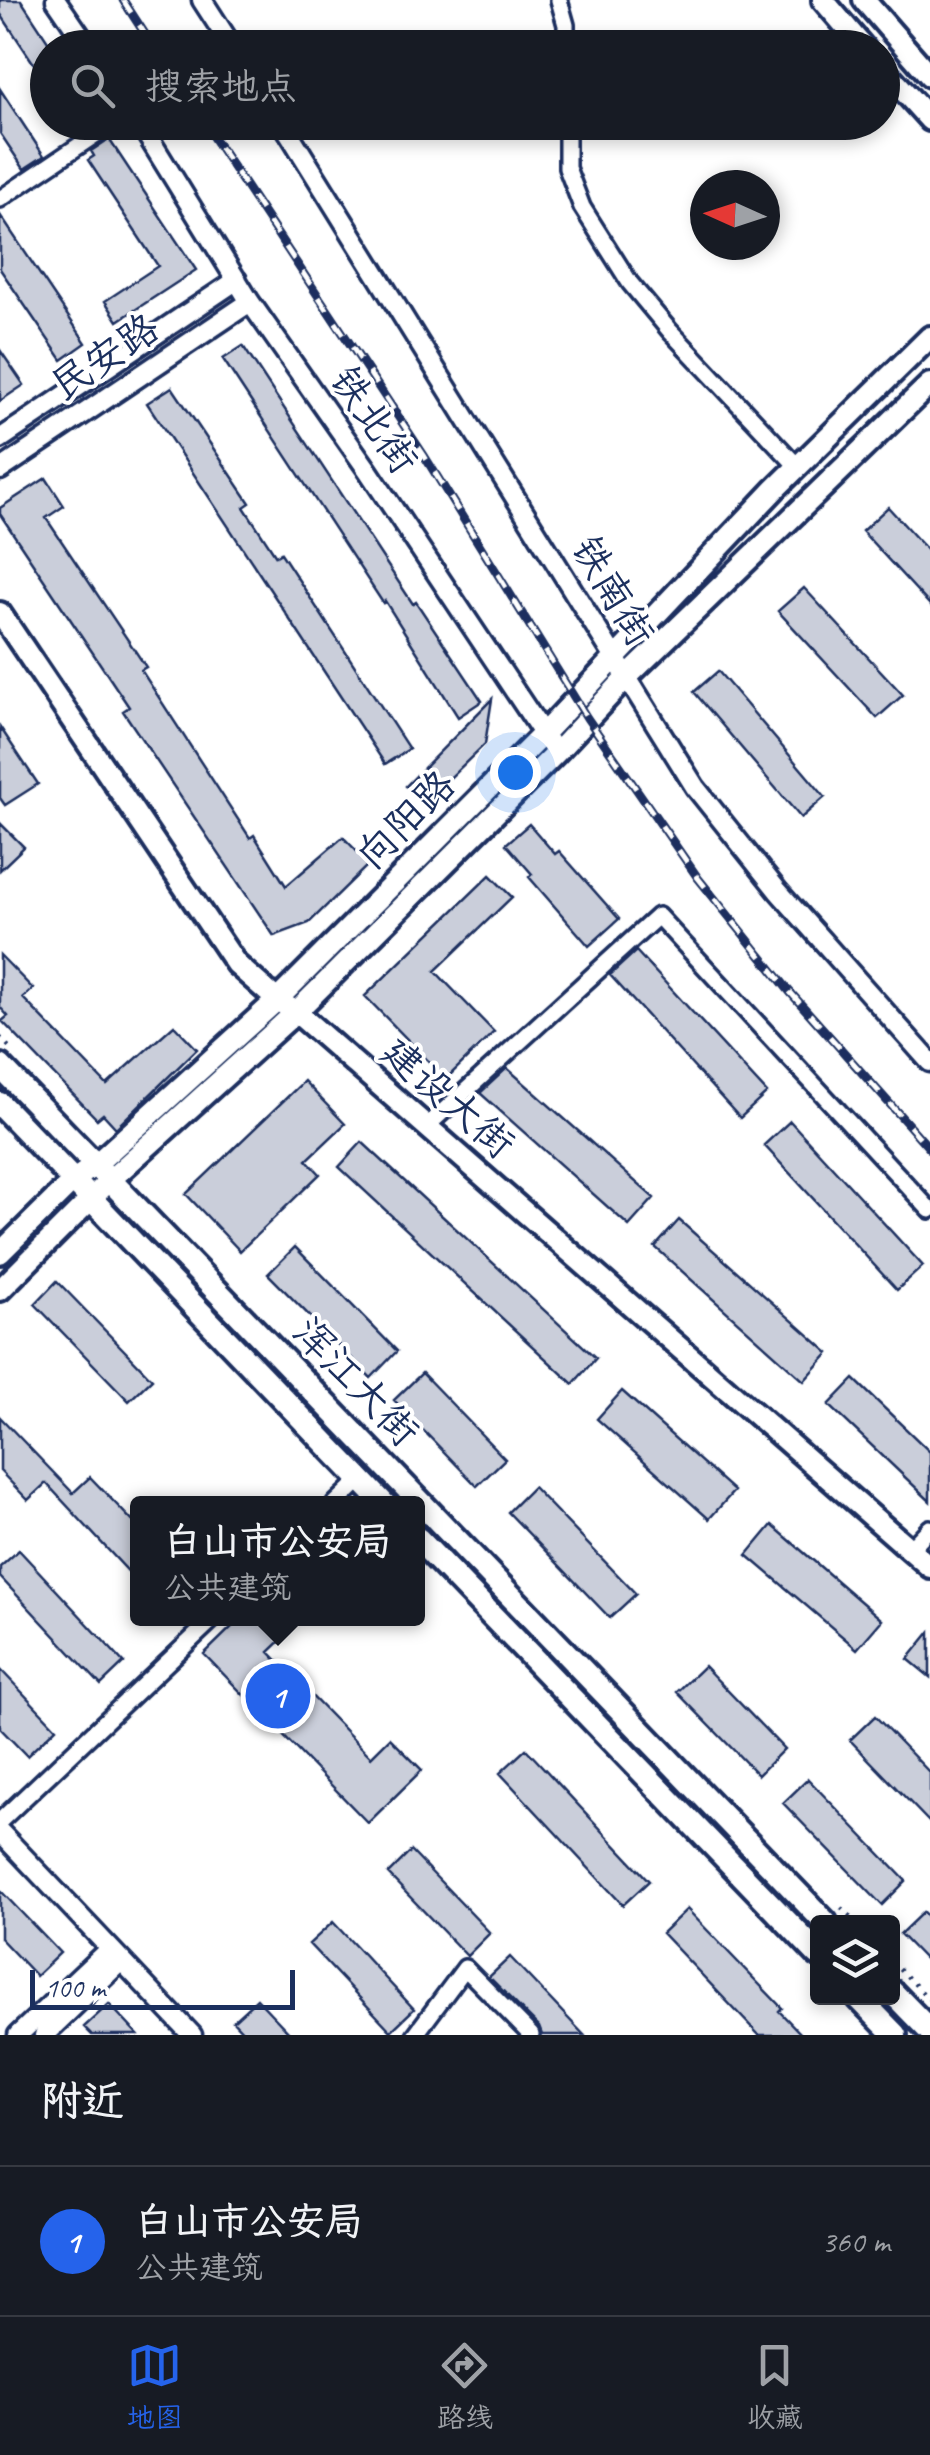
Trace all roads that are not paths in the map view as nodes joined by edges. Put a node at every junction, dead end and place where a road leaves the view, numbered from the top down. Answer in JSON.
{"nodes":[{"id":1,"x":56,"y":0,"type":"edge"},
{"id":2,"x":202,"y":0,"type":"edge"},
{"id":3,"x":559,"y":0,"type":"edge"},
{"id":4,"x":823,"y":0,"type":"edge"},
{"id":5,"x":864,"y":0,"type":"edge"},
{"id":6,"x":77,"y":30,"type":"edge"},
{"id":7,"x":221,"y":30,"type":"edge"},
{"id":8,"x":566,"y":30,"type":"edge"},
{"id":9,"x":849,"y":30,"type":"edge"},
{"id":10,"x":890,"y":30,"type":"edge"},
{"id":11,"x":900,"y":41,"type":"edge"},
{"id":12,"x":930,"y":76,"type":"edge"},
{"id":13,"x":900,"y":88,"type":"edge"},
{"id":14,"x":930,"y":120,"type":"edge"},
{"id":15,"x":87,"y":140,"type":"edge"},
{"id":16,"x":150,"y":140,"type":"edge"},
{"id":17,"x":293,"y":140,"type":"edge"},
{"id":18,"x":567,"y":140,"type":"edge"},
{"id":19,"x":0,"y":199,"type":"edge"},
{"id":20,"x":237,"y":280,"type":"junction"},
{"id":21,"x":250,"y":302,"type":"junction"},
{"id":22,"x":930,"y":337,"type":"edge"},
{"id":23,"x":930,"y":384,"type":"edge"},
{"id":24,"x":0,"y":439,"type":"edge"},
{"id":25,"x":798,"y":468,"type":"junction"},
{"id":26,"x":0,"y":470,"type":"edge"},
{"id":27,"x":0,"y":613,"type":"edge"},
{"id":28,"x":614,"y":656,"type":"junction"},
{"id":29,"x":625,"y":679,"type":"junction"},
{"id":30,"x":542,"y":735,"type":"junction"},
{"id":31,"x":556,"y":753,"type":"junction"},
{"id":32,"x":276,"y":1000,"type":"junction"},
{"id":33,"x":296,"y":1012,"type":"junction"},
{"id":34,"x":930,"y":1062,"type":"edge"},
{"id":35,"x":0,"y":1066,"type":"edge"},
{"id":36,"x":0,"y":1104,"type":"edge"},
{"id":37,"x":426,"y":1126,"type":"junction"},
{"id":38,"x":102,"y":1173,"type":"junction"},
{"id":39,"x":74,"y":1180,"type":"junction"},
{"id":40,"x":92,"y":1200,"type":"junction"},
{"id":41,"x":930,"y":1210,"type":"edge"},
{"id":42,"x":0,"y":1253,"type":"edge"},
{"id":43,"x":0,"y":1290,"type":"edge"},
{"id":44,"x":361,"y":1479,"type":"junction"},
{"id":45,"x":343,"y":1496,"type":"edge"},
{"id":46,"x":377,"y":1496,"type":"edge"},
{"id":47,"x":414,"y":1496,"type":"edge"},
{"id":48,"x":425,"y":1508,"type":"edge"},
{"id":49,"x":930,"y":1528,"type":"edge"},
{"id":50,"x":425,"y":1545,"type":"edge"},
{"id":51,"x":910,"y":1549,"type":"junction"},
{"id":52,"x":930,"y":1568,"type":"edge"},
{"id":53,"x":206,"y":1626,"type":"edge"},
{"id":54,"x":0,"y":1821,"type":"edge"},
{"id":55,"x":0,"y":1832,"type":"edge"},
{"id":56,"x":818,"y":1915,"type":"edge"},
{"id":57,"x":810,"y":1946,"type":"edge"},
{"id":58,"x":115,"y":1955,"type":"junction"},
{"id":59,"x":900,"y":2000,"type":"edge"},
{"id":60,"x":867,"y":2005,"type":"edge"},
{"id":61,"x":930,"y":2031,"type":"edge"},
{"id":62,"x":18,"y":2035,"type":"edge"},
{"id":63,"x":44,"y":2035,"type":"edge"},
{"id":64,"x":192,"y":2035,"type":"edge"},
{"id":65,"x":415,"y":2035,"type":"edge"},
{"id":66,"x":531,"y":2035,"type":"edge"},
{"id":67,"x":896,"y":2035,"type":"edge"}],
"edges":[{"from":1,"to":6,"type":"street"},
{"from":2,"to":7,"type":"street"},
{"from":3,"to":8,"type":"street"},
{"from":4,"to":9,"type":"main road"},
{"from":5,"to":10,"type":"main road"},
{"from":11,"to":12,"type":"main road"},
{"from":13,"to":14,"type":"main road"},
{"from":15,"to":19,"type":"street"},
{"from":16,"to":20,"type":"street","name":"铁北街"},
{"from":17,"to":28,"type":"street","name":"铁南街"},
{"from":18,"to":25,"type":"street"},
{"from":20,"to":21,"type":"street","name":"铁北街"},
{"from":20,"to":24,"type":"street","name":"民安路"},
{"from":21,"to":26,"type":"street","name":"民安路"},
{"from":21,"to":30,"type":"street","name":"铁北街"},
{"from":22,"to":25,"type":"main road","name":"向阳路"},
{"from":23,"to":29,"type":"main road","name":"向阳路"},
{"from":25,"to":28,"type":"main road","name":"向阳路"},
{"from":27,"to":32,"type":"main road","name":"建设大街"},
{"from":28,"to":29,"type":"street","name":"铁南街"},
{"from":28,"to":30,"type":"main road","name":"向阳路"},
{"from":29,"to":31,"type":"main road","name":"向阳路"},
{"from":29,"to":34,"type":"street","name":"铁南街"},
{"from":30,"to":31,"type":"street","name":"铁北街"},
{"from":30,"to":32,"type":"main road","name":"向阳路"},
{"from":31,"to":33,"type":"main road","name":"向阳路"},
{"from":32,"to":33,"type":"main road","name":"建设大街"},
{"from":32,"to":38,"type":"main road","name":"向阳路"},
{"from":33,"to":37,"type":"main road","name":"建设大街"},
{"from":33,"to":38,"type":"main road","name":"向阳路"},
{"from":35,"to":38,"type":"main road","name":"浑江大街"},
{"from":36,"to":39,"type":"main road","name":"浑江大街"},
{"from":37,"to":41,"type":"street"},
{"from":37,"to":51,"type":"main road","name":"建设大街"},
{"from":38,"to":39,"type":"main road","name":"向阳路"},
{"from":38,"to":40,"type":"main road","name":"向阳路"},
{"from":38,"to":47,"type":"main road","name":"浑江大街"},
{"from":39,"to":40,"type":"main road","name":"浑江大街"},
{"from":39,"to":42,"type":"main road","name":"向阳路"},
{"from":40,"to":43,"type":"main road","name":"向阳路"},
{"from":40,"to":44,"type":"main road","name":"浑江大街"},
{"from":44,"to":45,"type":"street"},
{"from":44,"to":46,"type":"main road","name":"浑江大街"},
{"from":48,"to":56,"type":"main road","name":"浑江大街"},
{"from":49,"to":51,"type":"street"},
{"from":50,"to":57,"type":"main road"},
{"from":51,"to":52,"type":"main road","name":"建设大街"},
{"from":53,"to":54,"type":"street"},
{"from":55,"to":58,"type":"street"},
{"from":58,"to":62,"type":"street"},
{"from":58,"to":63,"type":"street"},
{"from":58,"to":64,"type":"street"},
{"from":59,"to":61,"type":"main road"},
{"from":60,"to":67,"type":"main road"},
{"from":65,"to":66,"type":"street"}]}
